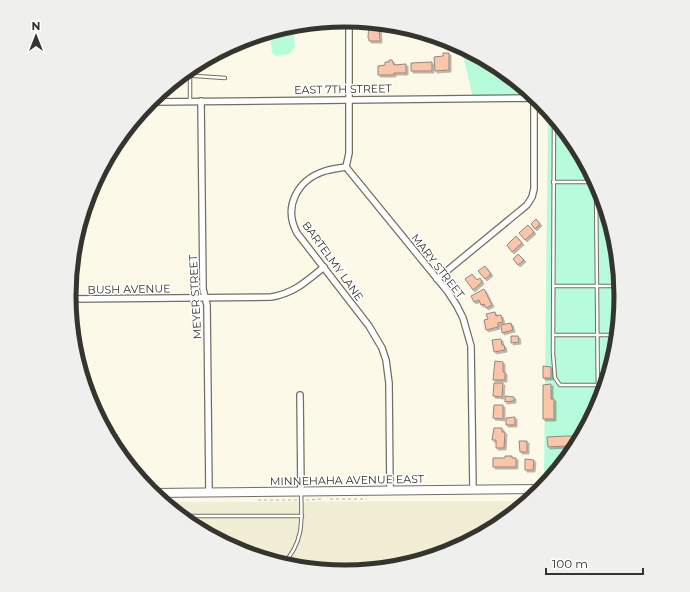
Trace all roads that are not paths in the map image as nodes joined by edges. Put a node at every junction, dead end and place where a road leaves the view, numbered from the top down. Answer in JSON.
{"nodes":[{"id":1,"x":350,"y":27,"type":"edge"},
{"id":2,"x":190,"y":76,"type":"joint"},
{"id":3,"x":225,"y":78,"type":"dead end"},
{"id":4,"x":526,"y":98,"type":"edge"},
{"id":5,"x":349,"y":99,"type":"junction"},
{"id":6,"x":190,"y":101,"type":"junction"},
{"id":7,"x":202,"y":101,"type":"junction"},
{"id":8,"x":160,"y":102,"type":"edge"},
{"id":9,"x":534,"y":105,"type":"edge"},
{"id":10,"x":554,"y":127,"type":"edge"},
{"id":11,"x":346,"y":168,"type":"junction"},
{"id":12,"x":553,"y":182,"type":"junction"},
{"id":13,"x":588,"y":182,"type":"edge"},
{"id":14,"x":596,"y":199,"type":"edge"},
{"id":15,"x":324,"y":267,"type":"junction"},
{"id":16,"x":437,"y":279,"type":"junction"},
{"id":17,"x":553,"y":286,"type":"junction"},
{"id":18,"x":597,"y":286,"type":"junction"},
{"id":19,"x":613,"y":286,"type":"edge"},
{"id":20,"x":205,"y":298,"type":"junction"},
{"id":21,"x":76,"y":299,"type":"edge"},
{"id":22,"x":553,"y":335,"type":"junction"},
{"id":23,"x":598,"y":335,"type":"junction"},
{"id":24,"x":611,"y":335,"type":"edge"},
{"id":25,"x":598,"y":385,"type":"joint"},
{"id":26,"x":300,"y":396,"type":"dead end"},
{"id":27,"x":532,"y":489,"type":"edge"},
{"id":28,"x":473,"y":490,"type":"junction"},
{"id":29,"x":301,"y":491,"type":"junction"},
{"id":30,"x":390,"y":491,"type":"junction"},
{"id":31,"x":208,"y":492,"type":"junction"},
{"id":32,"x":162,"y":493,"type":"edge"},
{"id":33,"x":191,"y":516,"type":"edge"},
{"id":34,"x":302,"y":516,"type":"junction"},
{"id":35,"x":287,"y":559,"type":"edge"}],
"edges":[{"from":1,"to":5,"type":"street"},
{"from":2,"to":3,"type":"lane"},
{"from":2,"to":6,"type":"lane"},
{"from":4,"to":5,"type":"street","name":"EAST 7TH STREET"},
{"from":5,"to":7,"type":"street","name":"EAST 7TH STREET"},
{"from":5,"to":11,"type":"street"},
{"from":6,"to":7,"type":"street","name":"EAST 7TH STREET"},
{"from":6,"to":8,"type":"street","name":"EAST 7TH STREET"},
{"from":7,"to":20,"type":"street","name":"MEYER STREET"},
{"from":9,"to":16,"type":"street","name":"EAST 7TH STREET"},
{"from":10,"to":12,"type":"lane"},
{"from":11,"to":15,"type":"street","name":"BARTELMY LANE"},
{"from":11,"to":16,"type":"street","name":"MARY STREET"},
{"from":12,"to":13,"type":"lane"},
{"from":12,"to":17,"type":"lane"},
{"from":14,"to":18,"type":"lane"},
{"from":15,"to":20,"type":"street","name":"BUSH AVENUE"},
{"from":15,"to":30,"type":"street","name":"BARTELMY LANE"},
{"from":16,"to":28,"type":"street","name":"MARY STREET"},
{"from":17,"to":18,"type":"lane"},
{"from":17,"to":22,"type":"lane"},
{"from":18,"to":19,"type":"lane"},
{"from":18,"to":23,"type":"lane"},
{"from":20,"to":21,"type":"street","name":"BUSH AVENUE"},
{"from":20,"to":31,"type":"street","name":"MEYER STREET"},
{"from":22,"to":23,"type":"lane"},
{"from":22,"to":25,"type":"lane"},
{"from":23,"to":24,"type":"lane"},
{"from":23,"to":25,"type":"lane"},
{"from":26,"to":29,"type":"street"},
{"from":27,"to":28,"type":"main road","name":"MINNEHAHA AVENUE EAST"},
{"from":28,"to":30,"type":"main road","name":"MINNEHAHA AVENUE EAST"},
{"from":29,"to":30,"type":"main road","name":"MINNEHAHA AVENUE EAST"},
{"from":29,"to":31,"type":"main road","name":"MINNEHAHA AVENUE EAST"},
{"from":29,"to":34,"type":"lane"},
{"from":31,"to":32,"type":"main road","name":"MINNEHAHA AVENUE EAST"},
{"from":33,"to":34,"type":"lane"},
{"from":34,"to":35,"type":"lane"}]}
